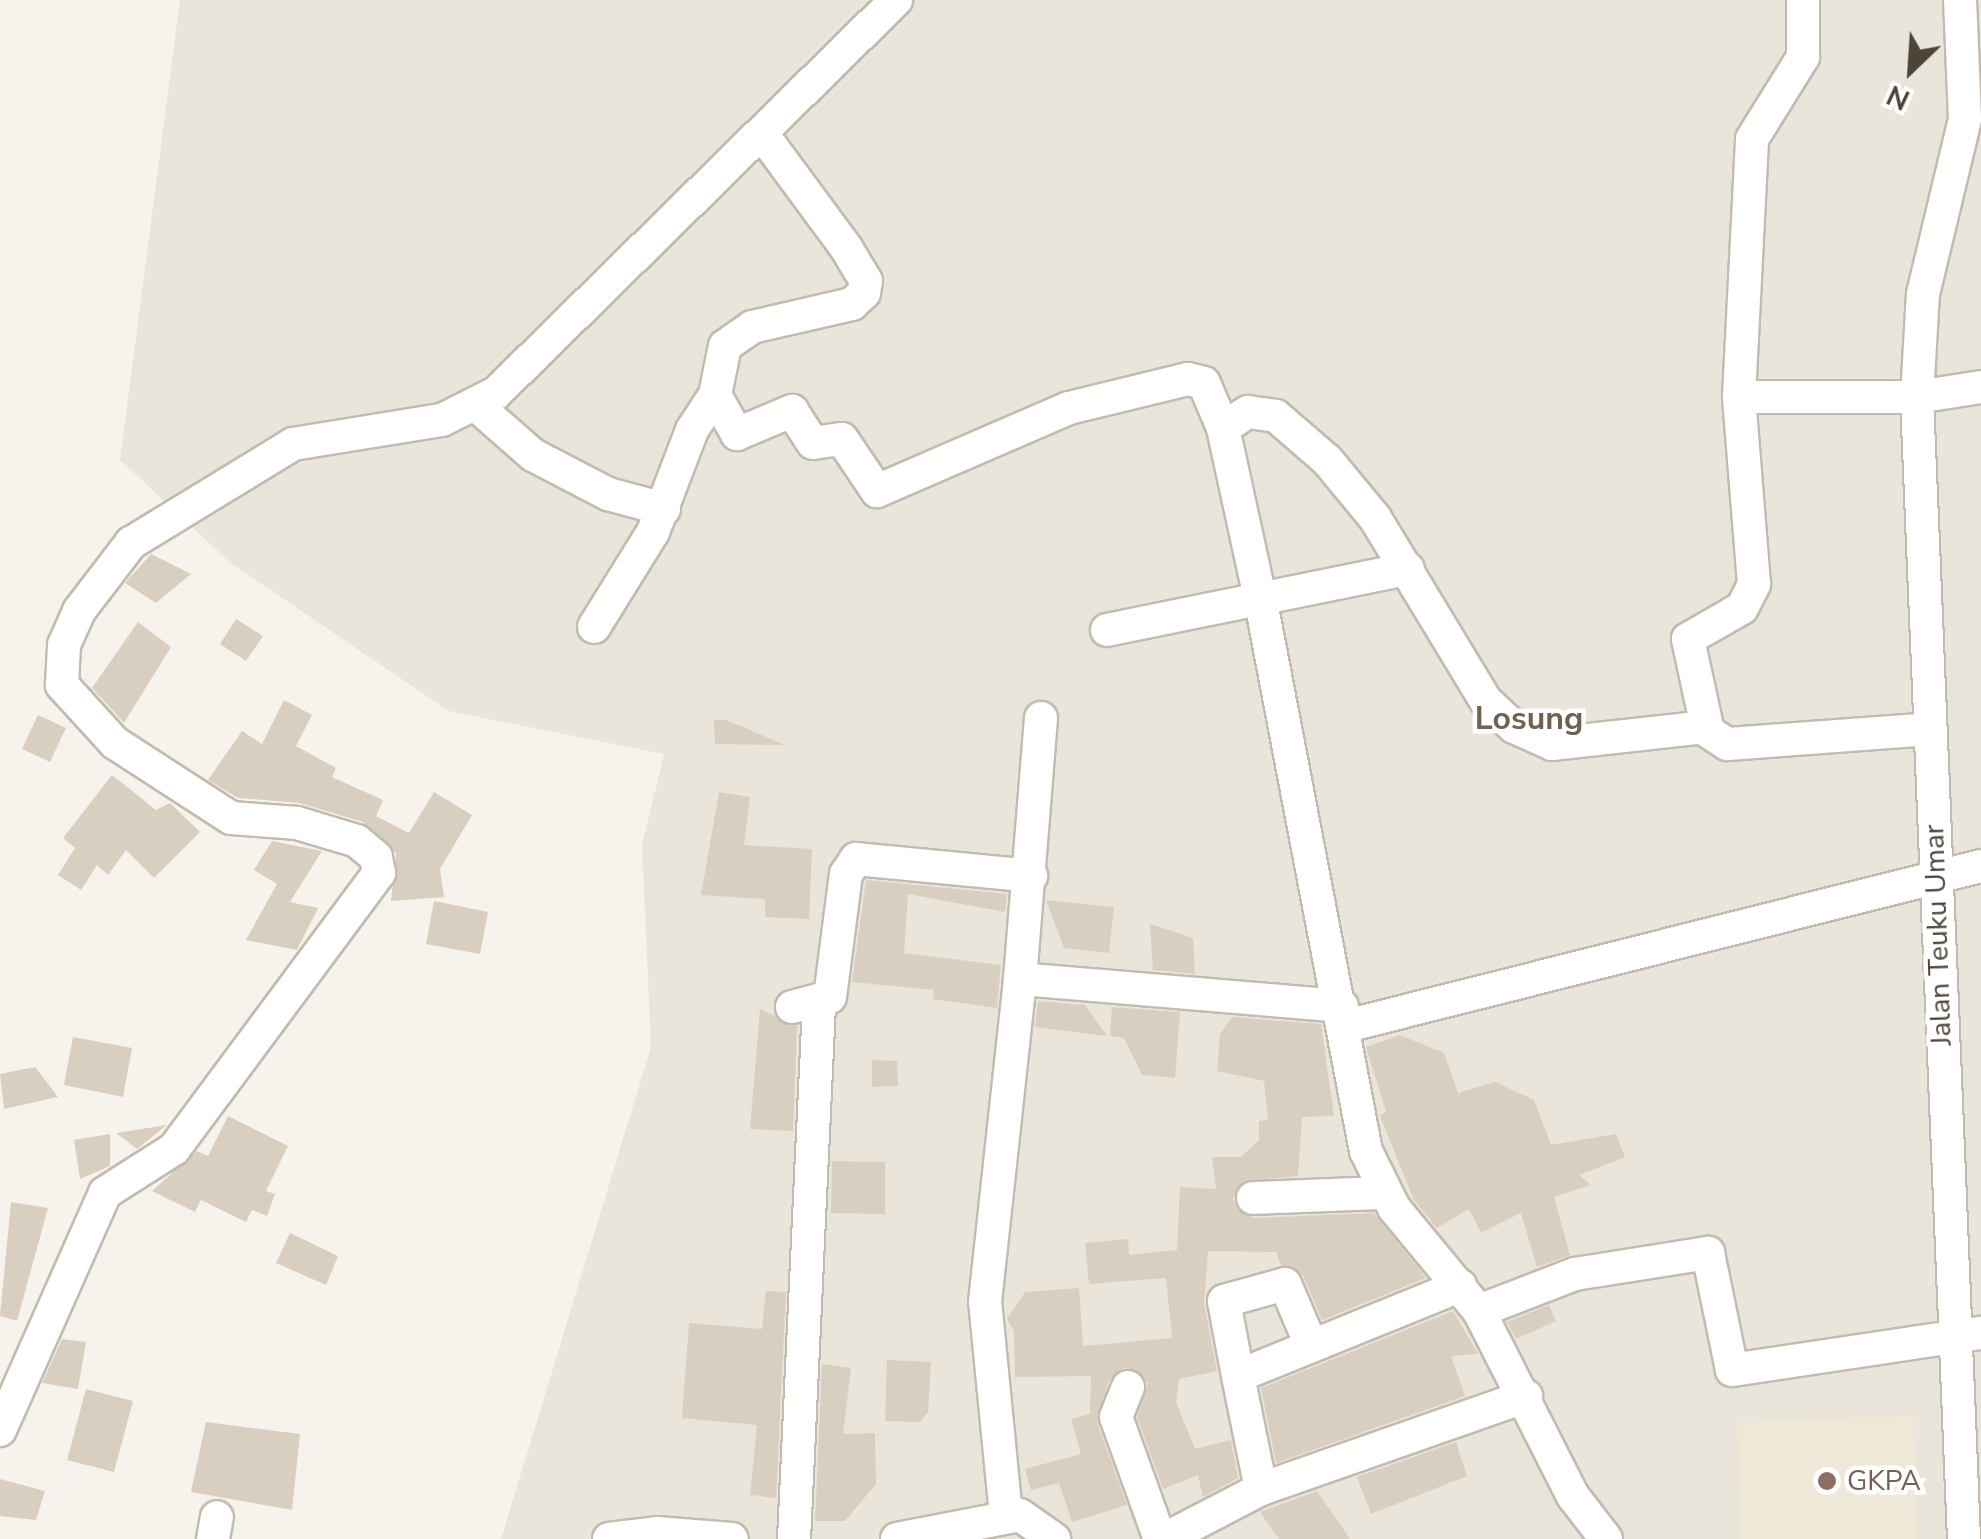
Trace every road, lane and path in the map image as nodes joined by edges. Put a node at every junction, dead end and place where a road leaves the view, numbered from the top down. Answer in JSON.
{"nodes":[{"id":1,"x":896,"y":0,"type":"edge"},
{"id":2,"x":1803,"y":0,"type":"edge"},
{"id":3,"x":1960,"y":0,"type":"edge"},
{"id":4,"x":763,"y":136,"type":"junction"},
{"id":5,"x":1981,"y":387,"type":"edge"},
{"id":6,"x":715,"y":395,"type":"junction"},
{"id":7,"x":1917,"y":396,"type":"junction"},
{"id":8,"x":1740,"y":397,"type":"junction"},
{"id":9,"x":477,"y":406,"type":"junction"},
{"id":10,"x":1223,"y":428,"type":"junction"},
{"id":11,"x":664,"y":509,"type":"junction"},
{"id":12,"x":1408,"y":569,"type":"junction"},
{"id":13,"x":1260,"y":597,"type":"junction"},
{"id":14,"x":594,"y":627,"type":"dead end"},
{"id":15,"x":1107,"y":630,"type":"dead end"},
{"id":16,"x":1041,"y":718,"type":"dead end"},
{"id":17,"x":1704,"y":729,"type":"junction"},
{"id":18,"x":1930,"y":729,"type":"junction"},
{"id":19,"x":1981,"y":866,"type":"edge"},
{"id":20,"x":1936,"y":872,"type":"junction"},
{"id":21,"x":1032,"y":876,"type":"junction"},
{"id":22,"x":1020,"y":980,"type":"junction"},
{"id":23,"x":1344,"y":1016,"type":"junction"},
{"id":24,"x":1385,"y":1193,"type":"junction"},
{"id":25,"x":1253,"y":1198,"type":"dead end"},
{"id":26,"x":1470,"y":1298,"type":"junction"},
{"id":27,"x":1968,"y":1335,"type":"edge"},
{"id":28,"x":1310,"y":1345,"type":"junction"},
{"id":29,"x":1238,"y":1376,"type":"junction"},
{"id":30,"x":1128,"y":1387,"type":"dead end"},
{"id":31,"x":1526,"y":1396,"type":"junction"},
{"id":32,"x":0,"y":1430,"type":"edge"},
{"id":33,"x":1261,"y":1490,"type":"junction"},
{"id":34,"x":1006,"y":1515,"type":"junction"},
{"id":35,"x":609,"y":1539,"type":"edge"},
{"id":36,"x":732,"y":1539,"type":"edge"},
{"id":37,"x":794,"y":1539,"type":"edge"},
{"id":38,"x":896,"y":1539,"type":"edge"},
{"id":39,"x":1054,"y":1539,"type":"edge"},
{"id":40,"x":1162,"y":1539,"type":"edge"},
{"id":41,"x":1606,"y":1539,"type":"edge"},
{"id":42,"x":1964,"y":1539,"type":"edge"}],
"edges":[{"from":1,"to":4,"type":"street"},
{"from":2,"to":8,"type":"street"},
{"from":3,"to":7,"type":"street","name":"Jalan Teuku Umar"},
{"from":4,"to":6,"type":"street"},
{"from":4,"to":9,"type":"street"},
{"from":5,"to":7,"type":"street"},
{"from":6,"to":10,"type":"street"},
{"from":6,"to":11,"type":"street"},
{"from":7,"to":8,"type":"street"},
{"from":7,"to":18,"type":"street","name":"Jalan Teuku Umar"},
{"from":8,"to":17,"type":"street"},
{"from":9,"to":11,"type":"street"},
{"from":9,"to":32,"type":"street"},
{"from":10,"to":12,"type":"street"},
{"from":10,"to":13,"type":"street"},
{"from":11,"to":14,"type":"street"},
{"from":12,"to":13,"type":"street"},
{"from":12,"to":17,"type":"street"},
{"from":13,"to":15,"type":"street"},
{"from":13,"to":23,"type":"street"},
{"from":16,"to":21,"type":"street"},
{"from":17,"to":18,"type":"street"},
{"from":18,"to":20,"type":"street","name":"Jalan Teuku Umar"},
{"from":19,"to":20,"type":"street"},
{"from":20,"to":23,"type":"street"},
{"from":20,"to":27,"type":"street","name":"Jalan Teuku Umar"},
{"from":21,"to":22,"type":"street"},
{"from":21,"to":37,"type":"street"},
{"from":22,"to":23,"type":"street"},
{"from":22,"to":34,"type":"street"},
{"from":23,"to":24,"type":"street"},
{"from":24,"to":25,"type":"street"},
{"from":24,"to":26,"type":"street"},
{"from":26,"to":27,"type":"street"},
{"from":26,"to":28,"type":"street"},
{"from":26,"to":31,"type":"street"},
{"from":27,"to":42,"type":"street","name":"Jalan Teuku Umar"},
{"from":28,"to":29,"type":"street"},
{"from":28,"to":29,"type":"street"},
{"from":29,"to":33,"type":"street"},
{"from":30,"to":40,"type":"street"},
{"from":31,"to":33,"type":"street"},
{"from":31,"to":41,"type":"street"},
{"from":33,"to":40,"type":"street"},
{"from":34,"to":38,"type":"street"},
{"from":34,"to":39,"type":"street"},
{"from":35,"to":36,"type":"street"}]}
